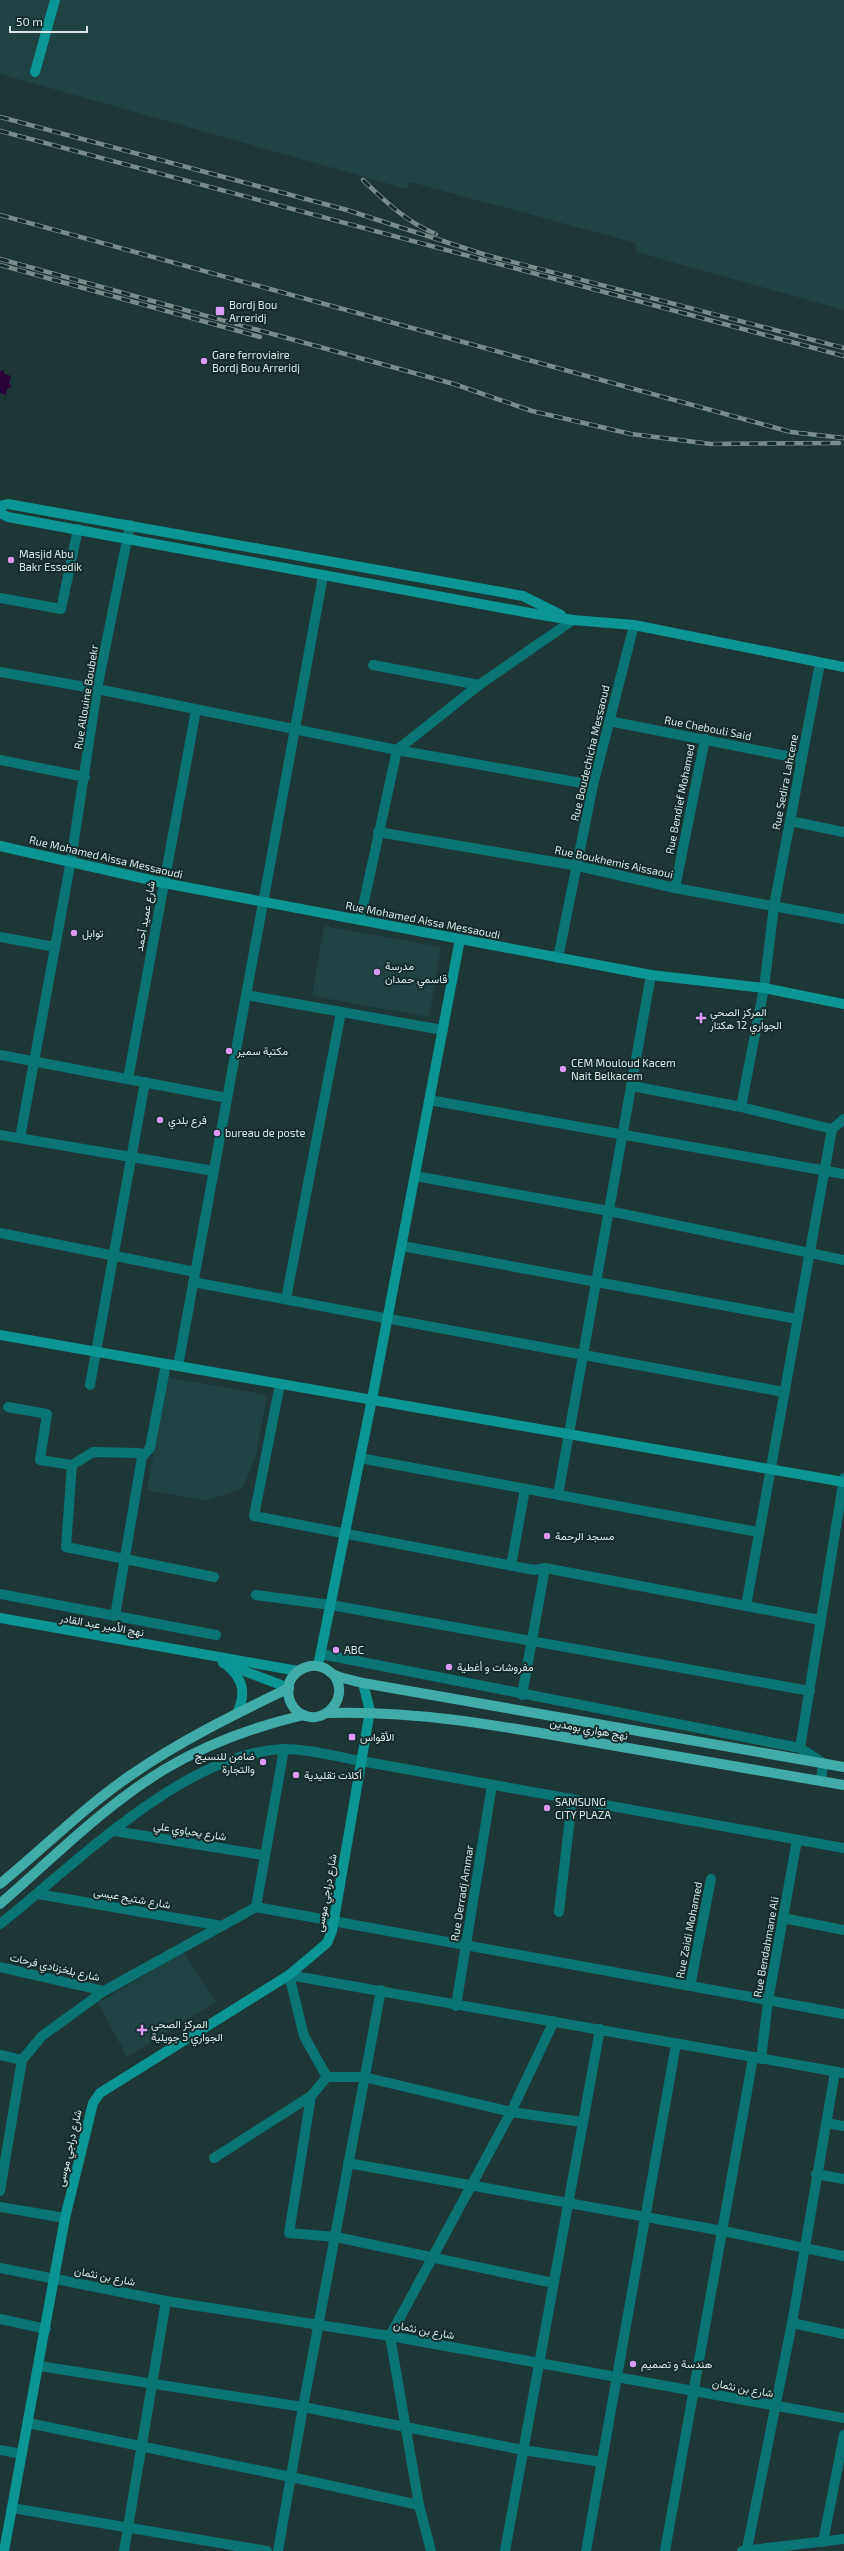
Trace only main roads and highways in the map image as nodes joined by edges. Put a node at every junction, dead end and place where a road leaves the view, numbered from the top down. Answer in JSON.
{"nodes":[{"id":1,"x":334,"y":1675,"type":"junction"},
{"id":2,"x":288,"y":1688,"type":"junction"},
{"id":3,"x":328,"y":1713,"type":"junction"},
{"id":4,"x":304,"y":1715,"type":"junction"},
{"id":5,"x":844,"y":1767,"type":"edge"},
{"id":6,"x":844,"y":1785,"type":"edge"},
{"id":7,"x":0,"y":1884,"type":"edge"},
{"id":8,"x":0,"y":1904,"type":"edge"}],
"edges":[{"from":1,"to":2,"type":"main road"},
{"from":1,"to":3,"type":"main road"},
{"from":1,"to":5,"type":"main road","name":"نهج هواري بومدين"},
{"from":2,"to":4,"type":"main road"},
{"from":2,"to":7,"type":"main road"},
{"from":3,"to":4,"type":"main road"},
{"from":3,"to":6,"type":"main road","name":"نهج هواري بومدين"},
{"from":4,"to":8,"type":"main road"}]}
